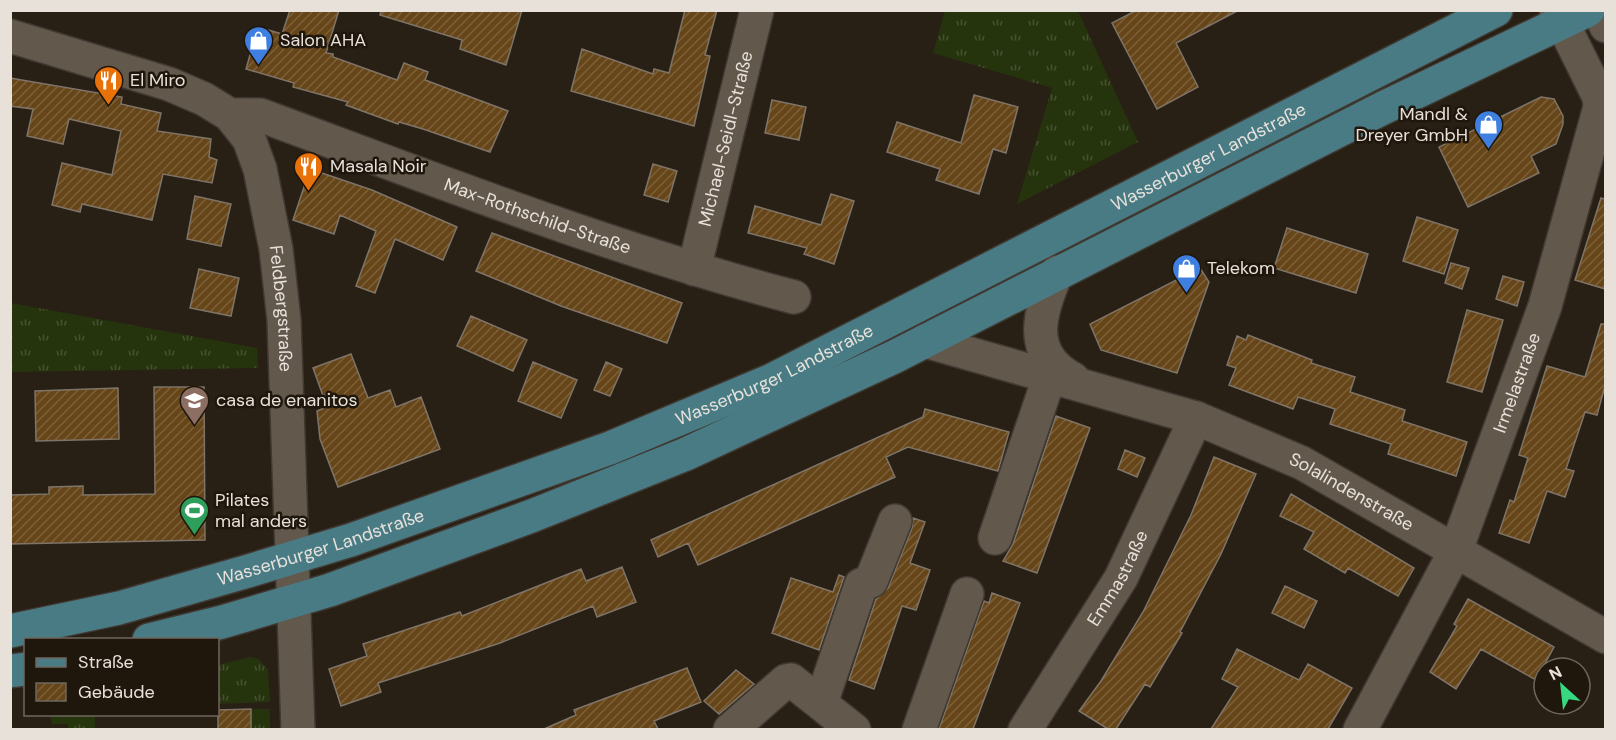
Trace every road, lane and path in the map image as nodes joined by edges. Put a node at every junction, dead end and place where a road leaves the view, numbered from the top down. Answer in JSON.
{"nodes":[{"id":1,"x":757,"y":10,"type":"edge"},
{"id":2,"x":1496,"y":10,"type":"edge"},
{"id":3,"x":1599,"y":10,"type":"edge"},
{"id":4,"x":1569,"y":14,"type":"edge"},
{"id":5,"x":1605,"y":26,"type":"edge"},
{"id":6,"x":10,"y":36,"type":"edge"},
{"id":7,"x":230,"y":115,"type":"junction"},
{"id":8,"x":694,"y":269,"type":"junction"},
{"id":9,"x":1057,"y":272,"type":"junction"},
{"id":10,"x":794,"y":297,"type":"dead end"},
{"id":11,"x":925,"y":341,"type":"junction"},
{"id":12,"x":1050,"y":375,"type":"junction"},
{"id":13,"x":1083,"y":384,"type":"junction"},
{"id":14,"x":1196,"y":418,"type":"junction"},
{"id":15,"x":895,"y":521,"type":"dead end"},
{"id":16,"x":995,"y":538,"type":"dead end"},
{"id":17,"x":1456,"y":550,"type":"junction"},
{"id":18,"x":291,"y":558,"type":"junction"},
{"id":19,"x":967,"y":594,"type":"dead end"},
{"id":20,"x":292,"y":602,"type":"junction"},
{"id":21,"x":10,"y":631,"type":"edge"},
{"id":22,"x":1605,"y":637,"type":"edge"},
{"id":23,"x":153,"y":638,"type":"edge"},
{"id":24,"x":821,"y":704,"type":"junction"},
{"id":25,"x":298,"y":729,"type":"edge"},
{"id":26,"x":730,"y":729,"type":"edge"},
{"id":27,"x":854,"y":729,"type":"edge"},
{"id":28,"x":919,"y":729,"type":"edge"},
{"id":29,"x":1025,"y":729,"type":"edge"},
{"id":30,"x":1360,"y":729,"type":"edge"}],
"edges":[{"from":1,"to":8,"type":"street","name":"Michael-Seidl-Straße"},
{"from":2,"to":18,"type":"main road","name":"Wasserburger Landstraße"},
{"from":3,"to":5,"type":"street"},
{"from":4,"to":9,"type":"main road","name":"Wasserburger Landstraße"},
{"from":4,"to":17,"type":"street","name":"Irmelastraße"},
{"from":6,"to":7,"type":"street"},
{"from":7,"to":8,"type":"street","name":"Max-Rothschild-Straße"},
{"from":7,"to":18,"type":"street","name":"Feldbergstraße"},
{"from":8,"to":10,"type":"street","name":"Max-Rothschild-Straße"},
{"from":9,"to":11,"type":"main road","name":"Wasserburger Landstraße"},
{"from":9,"to":13,"type":"street","name":"Solalindenstraße"},
{"from":11,"to":12,"type":"street","name":"Solalindenstraße"},
{"from":11,"to":20,"type":"main road","name":"Wasserburger Landstraße"},
{"from":12,"to":13,"type":"street","name":"Solalindenstraße"},
{"from":12,"to":16,"type":"street"},
{"from":13,"to":14,"type":"street","name":"Solalindenstraße"},
{"from":14,"to":17,"type":"street","name":"Solalindenstraße"},
{"from":14,"to":29,"type":"street","name":"Emmastraße"},
{"from":15,"to":24,"type":"street"},
{"from":17,"to":22,"type":"street","name":"Solalindenstraße"},
{"from":17,"to":30,"type":"street","name":"Irmelastraße"},
{"from":18,"to":20,"type":"street","name":"Feldbergstraße"},
{"from":18,"to":21,"type":"main road","name":"Wasserburger Landstraße"},
{"from":19,"to":28,"type":"street"},
{"from":20,"to":23,"type":"main road","name":"Wasserburger Landstraße"},
{"from":20,"to":25,"type":"street","name":"Feldbergstraße"},
{"from":24,"to":26,"type":"street"},
{"from":24,"to":27,"type":"street"}]}
